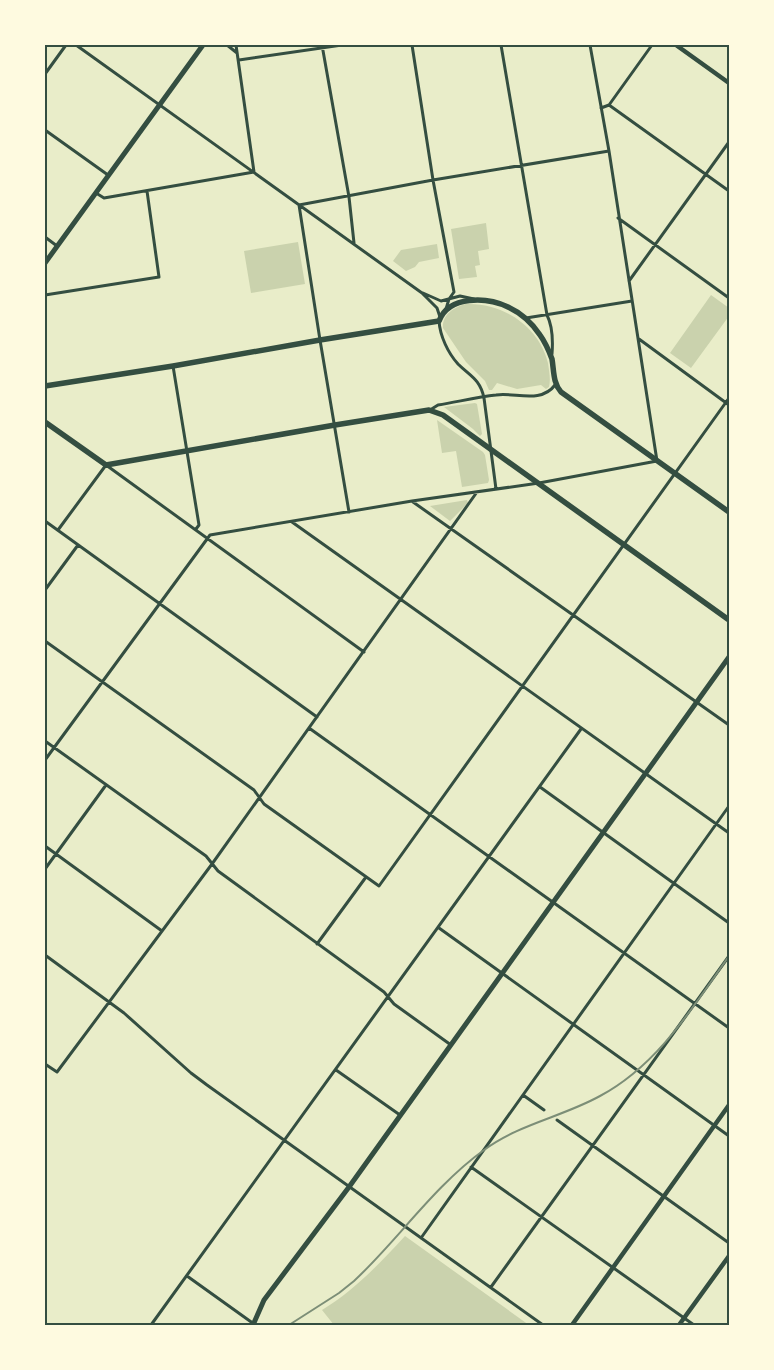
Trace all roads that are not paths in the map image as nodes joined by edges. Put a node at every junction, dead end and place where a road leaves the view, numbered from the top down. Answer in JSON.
{"nodes":[{"id":1,"x":66,"y":45,"type":"edge"},
{"id":2,"x":76,"y":45,"type":"edge"},
{"id":3,"x":203,"y":45,"type":"edge"},
{"id":4,"x":227,"y":45,"type":"edge"},
{"id":5,"x":236,"y":45,"type":"edge"},
{"id":6,"x":342,"y":45,"type":"edge"},
{"id":7,"x":412,"y":45,"type":"edge"},
{"id":8,"x":501,"y":45,"type":"edge"},
{"id":9,"x":590,"y":45,"type":"edge"},
{"id":10,"x":652,"y":45,"type":"edge"},
{"id":11,"x":676,"y":45,"type":"edge"},
{"id":12,"x":323,"y":47,"type":"edge"},
{"id":13,"x":238,"y":53,"type":"junction"},
{"id":14,"x":239,"y":60,"type":"junction"},
{"id":15,"x":45,"y":74,"type":"edge"},
{"id":16,"x":729,"y":83,"type":"edge"},
{"id":17,"x":160,"y":104,"type":"junction"},
{"id":18,"x":609,"y":105,"type":"junction"},
{"id":19,"x":601,"y":108,"type":"junction"},
{"id":20,"x":45,"y":130,"type":"edge"},
{"id":21,"x":729,"y":142,"type":"edge"},
{"id":22,"x":609,"y":151,"type":"junction"},
{"id":23,"x":521,"y":167,"type":"junction"},
{"id":24,"x":254,"y":172,"type":"junction"},
{"id":25,"x":706,"y":174,"type":"junction"},
{"id":26,"x":109,"y":175,"type":"junction"},
{"id":27,"x":433,"y":180,"type":"junction"},
{"id":28,"x":147,"y":191,"type":"junction"},
{"id":29,"x":729,"y":191,"type":"edge"},
{"id":30,"x":96,"y":193,"type":"junction"},
{"id":31,"x":349,"y":197,"type":"junction"},
{"id":32,"x":299,"y":205,"type":"junction"},
{"id":33,"x":618,"y":218,"type":"junction"},
{"id":34,"x":45,"y":237,"type":"edge"},
{"id":35,"x":354,"y":244,"type":"junction"},
{"id":36,"x":656,"y":245,"type":"junction"},
{"id":37,"x":57,"y":246,"type":"junction"},
{"id":38,"x":45,"y":263,"type":"edge"},
{"id":39,"x":629,"y":281,"type":"junction"},
{"id":40,"x":454,"y":292,"type":"junction"},
{"id":41,"x":422,"y":293,"type":"junction"},
{"id":42,"x":45,"y":296,"type":"edge"},
{"id":43,"x":460,"y":296,"type":"junction"},
{"id":44,"x":729,"y":298,"type":"edge"},
{"id":45,"x":449,"y":299,"type":"junction"},
{"id":46,"x":481,"y":300,"type":"junction"},
{"id":47,"x":632,"y":301,"type":"junction"},
{"id":48,"x":446,"y":311,"type":"junction"},
{"id":49,"x":547,"y":315,"type":"junction"},
{"id":50,"x":525,"y":318,"type":"junction"},
{"id":51,"x":440,"y":319,"type":"junction"},
{"id":52,"x":639,"y":339,"type":"junction"},
{"id":53,"x":320,"y":340,"type":"junction"},
{"id":54,"x":552,"y":359,"type":"junction"},
{"id":55,"x":173,"y":366,"type":"junction"},
{"id":56,"x":556,"y":384,"type":"junction"},
{"id":57,"x":45,"y":386,"type":"edge"},
{"id":58,"x":484,"y":398,"type":"junction"},
{"id":59,"x":729,"y":398,"type":"edge"},
{"id":60,"x":728,"y":403,"type":"edge"},
{"id":61,"x":429,"y":410,"type":"junction"},
{"id":62,"x":45,"y":422,"type":"edge"},
{"id":63,"x":335,"y":424,"type":"junction"},
{"id":64,"x":187,"y":450,"type":"junction"},
{"id":65,"x":491,"y":450,"type":"junction"},
{"id":66,"x":658,"y":460,"type":"junction"},
{"id":67,"x":106,"y":465,"type":"junction"},
{"id":68,"x":675,"y":473,"type":"junction"},
{"id":69,"x":539,"y":483,"type":"junction"},
{"id":70,"x":496,"y":488,"type":"junction"},
{"id":71,"x":478,"y":492,"type":"junction"},
{"id":72,"x":412,"y":501,"type":"junction"},
{"id":73,"x":349,"y":512,"type":"junction"},
{"id":74,"x":729,"y":512,"type":"edge"},
{"id":75,"x":45,"y":521,"type":"edge"},
{"id":76,"x":292,"y":522,"type":"junction"},
{"id":77,"x":196,"y":529,"type":"junction"},
{"id":78,"x":451,"y":529,"type":"junction"},
{"id":79,"x":58,"y":530,"type":"junction"},
{"id":80,"x":208,"y":539,"type":"junction"},
{"id":81,"x":78,"y":545,"type":"junction"},
{"id":82,"x":624,"y":545,"type":"junction"},
{"id":83,"x":45,"y":590,"type":"edge"},
{"id":84,"x":401,"y":600,"type":"junction"},
{"id":85,"x":160,"y":604,"type":"junction"},
{"id":86,"x":573,"y":616,"type":"junction"},
{"id":87,"x":729,"y":620,"type":"edge"},
{"id":88,"x":45,"y":641,"type":"edge"},
{"id":89,"x":364,"y":652,"type":"junction"},
{"id":90,"x":729,"y":657,"type":"edge"},
{"id":91,"x":102,"y":682,"type":"junction"},
{"id":92,"x":523,"y":687,"type":"junction"},
{"id":93,"x":697,"y":702,"type":"junction"},
{"id":94,"x":317,"y":716,"type":"junction"},
{"id":95,"x":729,"y":725,"type":"edge"},
{"id":96,"x":309,"y":728,"type":"junction"},
{"id":97,"x":581,"y":729,"type":"junction"},
{"id":98,"x":45,"y":741,"type":"edge"},
{"id":99,"x":54,"y":748,"type":"junction"},
{"id":100,"x":45,"y":760,"type":"edge"},
{"id":101,"x":645,"y":774,"type":"junction"},
{"id":102,"x":106,"y":785,"type":"junction"},
{"id":103,"x":540,"y":787,"type":"junction"},
{"id":104,"x":259,"y":798,"type":"junction"},
{"id":105,"x":729,"y":806,"type":"edge"},
{"id":106,"x":431,"y":816,"type":"junction"},
{"id":107,"x":716,"y":824,"type":"junction"},
{"id":108,"x":603,"y":833,"type":"junction"},
{"id":109,"x":729,"y":833,"type":"edge"},
{"id":110,"x":45,"y":846,"type":"edge"},
{"id":111,"x":56,"y":854,"type":"junction"},
{"id":112,"x":489,"y":857,"type":"junction"},
{"id":113,"x":212,"y":864,"type":"junction"},
{"id":114,"x":45,"y":869,"type":"edge"},
{"id":115,"x":366,"y":877,"type":"junction"},
{"id":116,"x":674,"y":883,"type":"junction"},
{"id":117,"x":553,"y":903,"type":"junction"},
{"id":118,"x":729,"y":923,"type":"edge"},
{"id":119,"x":439,"y":928,"type":"junction"},
{"id":120,"x":162,"y":930,"type":"junction"},
{"id":121,"x":318,"y":944,"type":"junction"},
{"id":122,"x":624,"y":954,"type":"junction"},
{"id":123,"x":45,"y":956,"type":"edge"},
{"id":124,"x":729,"y":956,"type":"edge"},
{"id":125,"x":503,"y":974,"type":"junction"},
{"id":126,"x":388,"y":997,"type":"junction"},
{"id":127,"x":109,"y":1002,"type":"junction"},
{"id":128,"x":695,"y":1004,"type":"junction"},
{"id":129,"x":574,"y":1024,"type":"junction"},
{"id":130,"x":729,"y":1028,"type":"edge"},
{"id":131,"x":451,"y":1045,"type":"junction"},
{"id":132,"x":45,"y":1064,"type":"edge"},
{"id":133,"x":336,"y":1070,"type":"junction"},
{"id":134,"x":643,"y":1074,"type":"junction"},
{"id":135,"x":523,"y":1095,"type":"junction"},
{"id":136,"x":729,"y":1105,"type":"edge"},
{"id":137,"x":544,"y":1110,"type":"dead end"},
{"id":138,"x":401,"y":1116,"type":"junction"},
{"id":139,"x":557,"y":1120,"type":"dead end"},
{"id":140,"x":714,"y":1125,"type":"junction"},
{"id":141,"x":729,"y":1136,"type":"edge"},
{"id":142,"x":285,"y":1141,"type":"junction"},
{"id":143,"x":592,"y":1146,"type":"junction"},
{"id":144,"x":472,"y":1167,"type":"junction"},
{"id":145,"x":350,"y":1187,"type":"junction"},
{"id":146,"x":663,"y":1196,"type":"junction"},
{"id":147,"x":541,"y":1217,"type":"junction"},
{"id":148,"x":421,"y":1238,"type":"junction"},
{"id":149,"x":729,"y":1243,"type":"edge"},
{"id":150,"x":729,"y":1256,"type":"edge"},
{"id":151,"x":612,"y":1267,"type":"junction"},
{"id":152,"x":187,"y":1276,"type":"junction"},
{"id":153,"x":491,"y":1288,"type":"junction"},
{"id":154,"x":684,"y":1318,"type":"junction"},
{"id":155,"x":254,"y":1324,"type":"edge"},
{"id":156,"x":150,"y":1325,"type":"edge"},
{"id":157,"x":543,"y":1325,"type":"edge"},
{"id":158,"x":572,"y":1325,"type":"edge"},
{"id":159,"x":679,"y":1325,"type":"edge"},
{"id":160,"x":694,"y":1325,"type":"edge"}],
"edges":[{"from":1,"to":15,"type":"street"},
{"from":2,"to":17,"type":"street"},
{"from":3,"to":17,"type":"main road"},
{"from":4,"to":13,"type":"street"},
{"from":5,"to":13,"type":"street"},
{"from":6,"to":12,"type":"street"},
{"from":7,"to":27,"type":"street"},
{"from":8,"to":23,"type":"street"},
{"from":9,"to":19,"type":"street"},
{"from":10,"to":18,"type":"street"},
{"from":11,"to":16,"type":"street"},
{"from":12,"to":14,"type":"street"},
{"from":12,"to":31,"type":"street"},
{"from":13,"to":14,"type":"street"},
{"from":14,"to":24,"type":"street"},
{"from":17,"to":24,"type":"street"},
{"from":17,"to":26,"type":"main road"},
{"from":18,"to":19,"type":"street"},
{"from":18,"to":25,"type":"street"},
{"from":19,"to":22,"type":"street"},
{"from":20,"to":26,"type":"street"},
{"from":21,"to":25,"type":"street"},
{"from":22,"to":23,"type":"street"},
{"from":22,"to":33,"type":"street"},
{"from":23,"to":27,"type":"street"},
{"from":23,"to":49,"type":"street"},
{"from":24,"to":28,"type":"street"},
{"from":24,"to":32,"type":"street"},
{"from":25,"to":29,"type":"street"},
{"from":25,"to":36,"type":"street"},
{"from":26,"to":30,"type":"main road"},
{"from":27,"to":31,"type":"street"},
{"from":27,"to":40,"type":"street"},
{"from":28,"to":30,"type":"street"},
{"from":28,"to":42,"type":"street"},
{"from":30,"to":37,"type":"main road"},
{"from":31,"to":32,"type":"street"},
{"from":31,"to":35,"type":"street"},
{"from":32,"to":35,"type":"street"},
{"from":32,"to":53,"type":"street"},
{"from":33,"to":36,"type":"street"},
{"from":33,"to":39,"type":"street"},
{"from":34,"to":37,"type":"street"},
{"from":35,"to":41,"type":"street"},
{"from":36,"to":39,"type":"street"},
{"from":36,"to":44,"type":"street"},
{"from":37,"to":38,"type":"main road"},
{"from":39,"to":47,"type":"street"},
{"from":40,"to":43,"type":"street"},
{"from":40,"to":45,"type":"street"},
{"from":41,"to":45,"type":"street"},
{"from":41,"to":51,"type":"street"},
{"from":43,"to":45,"type":"street"},
{"from":43,"to":46,"type":"street"},
{"from":45,"to":48,"type":"street"},
{"from":46,"to":48,"type":"main road"},
{"from":46,"to":50,"type":"main road"},
{"from":47,"to":49,"type":"street"},
{"from":47,"to":52,"type":"street"},
{"from":48,"to":51,"type":"main road"},
{"from":49,"to":50,"type":"street"},
{"from":49,"to":54,"type":"street"},
{"from":50,"to":54,"type":"main road"},
{"from":51,"to":53,"type":"main road"},
{"from":51,"to":58,"type":"street"},
{"from":52,"to":60,"type":"street"},
{"from":52,"to":66,"type":"street"},
{"from":53,"to":55,"type":"main road"},
{"from":53,"to":63,"type":"street"},
{"from":54,"to":56,"type":"main road"},
{"from":55,"to":57,"type":"main road"},
{"from":55,"to":64,"type":"street"},
{"from":56,"to":58,"type":"street"},
{"from":56,"to":66,"type":"main road"},
{"from":58,"to":61,"type":"street"},
{"from":58,"to":65,"type":"street"},
{"from":59,"to":60,"type":"street"},
{"from":60,"to":68,"type":"street"},
{"from":61,"to":63,"type":"main road"},
{"from":61,"to":65,"type":"main road"},
{"from":62,"to":67,"type":"main road"},
{"from":63,"to":64,"type":"main road"},
{"from":63,"to":73,"type":"street"},
{"from":64,"to":67,"type":"main road"},
{"from":64,"to":77,"type":"street"},
{"from":65,"to":69,"type":"main road"},
{"from":65,"to":70,"type":"street"},
{"from":66,"to":68,"type":"main road"},
{"from":66,"to":69,"type":"street"},
{"from":67,"to":77,"type":"street"},
{"from":67,"to":79,"type":"street"},
{"from":68,"to":74,"type":"main road"},
{"from":68,"to":82,"type":"street"},
{"from":69,"to":70,"type":"street"},
{"from":69,"to":82,"type":"main road"},
{"from":70,"to":71,"type":"street"},
{"from":71,"to":72,"type":"street"},
{"from":71,"to":78,"type":"street"},
{"from":72,"to":73,"type":"street"},
{"from":72,"to":78,"type":"street"},
{"from":73,"to":76,"type":"street"},
{"from":75,"to":79,"type":"street"},
{"from":76,"to":80,"type":"street"},
{"from":76,"to":84,"type":"street"},
{"from":77,"to":80,"type":"street"},
{"from":78,"to":84,"type":"street"},
{"from":78,"to":86,"type":"street"},
{"from":79,"to":81,"type":"street"},
{"from":80,"to":85,"type":"street"},
{"from":80,"to":89,"type":"street"},
{"from":81,"to":83,"type":"street"},
{"from":81,"to":85,"type":"street"},
{"from":82,"to":86,"type":"street"},
{"from":82,"to":87,"type":"main road"},
{"from":84,"to":89,"type":"street"},
{"from":84,"to":92,"type":"street"},
{"from":85,"to":91,"type":"street"},
{"from":85,"to":94,"type":"street"},
{"from":86,"to":92,"type":"street"},
{"from":86,"to":93,"type":"street"},
{"from":88,"to":91,"type":"street"},
{"from":89,"to":94,"type":"street"},
{"from":90,"to":93,"type":"main road"},
{"from":91,"to":99,"type":"street"},
{"from":91,"to":104,"type":"street"},
{"from":92,"to":97,"type":"street"},
{"from":92,"to":106,"type":"street"},
{"from":93,"to":95,"type":"street"},
{"from":93,"to":101,"type":"main road"},
{"from":94,"to":96,"type":"street"},
{"from":96,"to":104,"type":"street"},
{"from":96,"to":106,"type":"street"},
{"from":97,"to":101,"type":"street"},
{"from":97,"to":103,"type":"street"},
{"from":98,"to":99,"type":"street"},
{"from":99,"to":100,"type":"street"},
{"from":99,"to":102,"type":"street"},
{"from":101,"to":107,"type":"street"},
{"from":101,"to":108,"type":"main road"},
{"from":102,"to":111,"type":"street"},
{"from":102,"to":113,"type":"street"},
{"from":103,"to":108,"type":"street"},
{"from":103,"to":112,"type":"street"},
{"from":104,"to":113,"type":"street"},
{"from":104,"to":115,"type":"street"},
{"from":105,"to":107,"type":"street"},
{"from":106,"to":112,"type":"street"},
{"from":106,"to":115,"type":"street"},
{"from":107,"to":109,"type":"street"},
{"from":107,"to":116,"type":"street"},
{"from":108,"to":116,"type":"street"},
{"from":108,"to":117,"type":"main road"},
{"from":110,"to":111,"type":"street"},
{"from":111,"to":114,"type":"street"},
{"from":111,"to":120,"type":"street"},
{"from":112,"to":117,"type":"street"},
{"from":112,"to":119,"type":"street"},
{"from":113,"to":120,"type":"street"},
{"from":113,"to":121,"type":"street"},
{"from":115,"to":121,"type":"street"},
{"from":116,"to":118,"type":"street"},
{"from":116,"to":122,"type":"street"},
{"from":117,"to":122,"type":"street"},
{"from":117,"to":125,"type":"main road"},
{"from":119,"to":125,"type":"street"},
{"from":119,"to":126,"type":"street"},
{"from":120,"to":127,"type":"street"},
{"from":121,"to":126,"type":"street"},
{"from":122,"to":128,"type":"street"},
{"from":122,"to":129,"type":"street"},
{"from":123,"to":127,"type":"street"},
{"from":124,"to":128,"type":"street"},
{"from":125,"to":129,"type":"street"},
{"from":125,"to":131,"type":"main road"},
{"from":126,"to":131,"type":"street"},
{"from":126,"to":133,"type":"street"},
{"from":127,"to":132,"type":"street"},
{"from":127,"to":142,"type":"street"},
{"from":128,"to":130,"type":"street"},
{"from":128,"to":134,"type":"street"},
{"from":129,"to":134,"type":"street"},
{"from":129,"to":135,"type":"street"},
{"from":131,"to":138,"type":"main road"},
{"from":133,"to":138,"type":"street"},
{"from":133,"to":142,"type":"street"},
{"from":134,"to":140,"type":"street"},
{"from":134,"to":143,"type":"street"},
{"from":135,"to":137,"type":"street"},
{"from":135,"to":144,"type":"street"},
{"from":136,"to":140,"type":"street"},
{"from":138,"to":145,"type":"main road"},
{"from":139,"to":143,"type":"street"},
{"from":140,"to":141,"type":"street"},
{"from":140,"to":146,"type":"street"},
{"from":142,"to":145,"type":"street"},
{"from":142,"to":152,"type":"street"},
{"from":143,"to":146,"type":"street"},
{"from":143,"to":147,"type":"street"},
{"from":144,"to":147,"type":"street"},
{"from":144,"to":148,"type":"street"},
{"from":145,"to":148,"type":"street"},
{"from":145,"to":155,"type":"main road"},
{"from":146,"to":149,"type":"street"},
{"from":146,"to":151,"type":"street"},
{"from":147,"to":151,"type":"street"},
{"from":147,"to":153,"type":"street"},
{"from":148,"to":153,"type":"street"},
{"from":150,"to":154,"type":"street"},
{"from":151,"to":154,"type":"street"},
{"from":151,"to":158,"type":"street"},
{"from":152,"to":155,"type":"street"},
{"from":152,"to":156,"type":"street"},
{"from":153,"to":157,"type":"street"},
{"from":154,"to":159,"type":"street"},
{"from":154,"to":160,"type":"street"}]}
